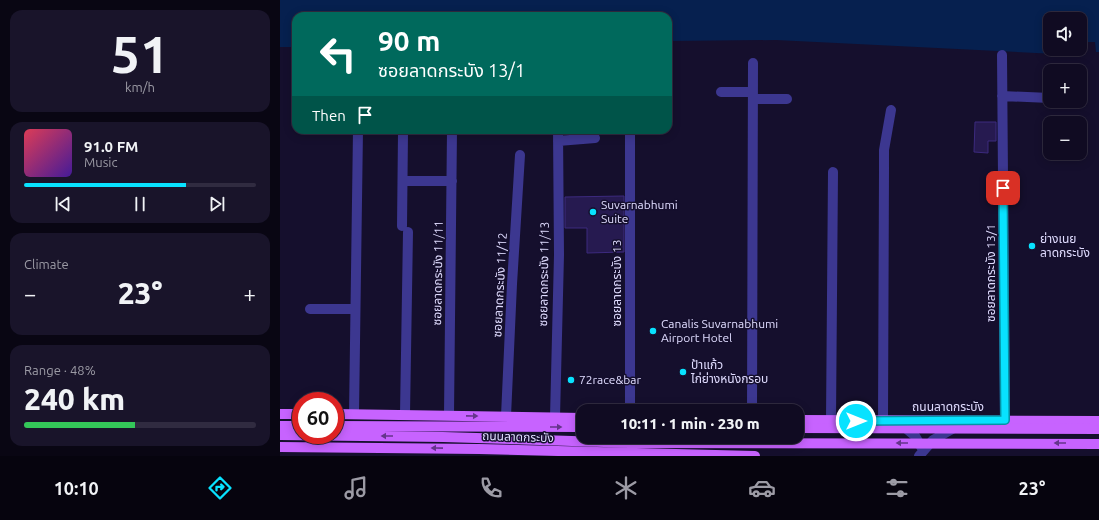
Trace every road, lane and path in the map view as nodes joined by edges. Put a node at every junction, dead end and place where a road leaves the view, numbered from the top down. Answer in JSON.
{"nodes":[{"id":1,"x":1002,"y":55,"type":"dead end"},
{"id":2,"x":753,"y":63,"type":"dead end"},
{"id":3,"x":722,"y":92,"type":"dead end"},
{"id":4,"x":753,"y":96,"type":"junction"},
{"id":5,"x":1002,"y":96,"type":"junction"},
{"id":6,"x":1043,"y":98,"type":"edge"},
{"id":7,"x":788,"y":99,"type":"dead end"},
{"id":8,"x":891,"y":110,"type":"dead end"},
{"id":9,"x":358,"y":134,"type":"edge"},
{"id":10,"x":403,"y":134,"type":"edge"},
{"id":11,"x":452,"y":134,"type":"edge"},
{"id":12,"x":558,"y":134,"type":"edge"},
{"id":13,"x":630,"y":134,"type":"edge"},
{"id":14,"x":595,"y":138,"type":"dead end"},
{"id":15,"x":558,"y":141,"type":"junction"},
{"id":16,"x":520,"y":154,"type":"dead end"},
{"id":17,"x":833,"y":172,"type":"dead end"},
{"id":18,"x":403,"y":181,"type":"junction"},
{"id":19,"x":452,"y":182,"type":"junction"},
{"id":20,"x":310,"y":309,"type":"dead end"},
{"id":21,"x":355,"y":309,"type":"junction"},
{"id":22,"x":630,"y":404,"type":"edge"},
{"id":23,"x":752,"y":404,"type":"edge"},
{"id":24,"x":280,"y":414,"type":"edge"},
{"id":25,"x":292,"y":414,"type":"edge"},
{"id":26,"x":344,"y":414,"type":"edge"},
{"id":27,"x":354,"y":414,"type":"junction"},
{"id":28,"x":405,"y":414,"type":"junction"},
{"id":29,"x":449,"y":415,"type":"junction"},
{"id":30,"x":506,"y":416,"type":"junction"},
{"id":31,"x":555,"y":417,"type":"junction"},
{"id":32,"x":576,"y":418,"type":"edge"},
{"id":33,"x":804,"y":420,"type":"edge"},
{"id":34,"x":831,"y":420,"type":"junction"},
{"id":35,"x":988,"y":420,"type":"junction"},
{"id":36,"x":1005,"y":420,"type":"junction"},
{"id":37,"x":883,"y":421,"type":"junction"},
{"id":38,"x":897,"y":421,"type":"junction"},
{"id":39,"x":1099,"y":421,"type":"edge"},
{"id":40,"x":280,"y":426,"type":"edge"},
{"id":41,"x":292,"y":426,"type":"edge"},
{"id":42,"x":344,"y":426,"type":"edge"},
{"id":43,"x":576,"y":427,"type":"edge"},
{"id":44,"x":804,"y":428,"type":"edge"},
{"id":45,"x":1099,"y":429,"type":"edge"},
{"id":46,"x":280,"y":435,"type":"edge"},
{"id":47,"x":292,"y":435,"type":"edge"},
{"id":48,"x":344,"y":435,"type":"edge"},
{"id":49,"x":1099,"y":444,"type":"edge"},
{"id":50,"x":280,"y":447,"type":"edge"},
{"id":51,"x":324,"y":451,"type":"edge"},
{"id":52,"x":454,"y":452,"type":"edge"},
{"id":53,"x":561,"y":454,"type":"edge"},
{"id":54,"x":923,"y":454,"type":"edge"},
{"id":55,"x":669,"y":455,"type":"edge"},
{"id":56,"x":755,"y":456,"type":"edge"}],
"edges":[{"from":1,"to":5,"type":"street","name":"ซอยลาดกระบัง 13/1"},
{"from":2,"to":4,"type":"street"},
{"from":3,"to":4,"type":"street"},
{"from":4,"to":7,"type":"street"},
{"from":4,"to":23,"type":"street"},
{"from":5,"to":6,"type":"street"},
{"from":5,"to":36,"type":"street","name":"ซอยลาดกระบัง 13/1"},
{"from":8,"to":37,"type":"street"},
{"from":9,"to":21,"type":"street"},
{"from":10,"to":18,"type":"street"},
{"from":11,"to":19,"type":"street","name":"ซอยลาดกระบัง 11/11"},
{"from":12,"to":15,"type":"street","name":"ซอยลาดกระบัง 11/13"},
{"from":13,"to":22,"type":"street","name":"ซอยลาดกระบัง 13"},
{"from":14,"to":15,"type":"street"},
{"from":15,"to":31,"type":"street","name":"ซอยลาดกระบัง 11/13"},
{"from":16,"to":30,"type":"street","name":"ซอยลาดกระบัง 11/12"},
{"from":17,"to":34,"type":"street"},
{"from":18,"to":19,"type":"street"},
{"from":18,"to":28,"type":"street"},
{"from":19,"to":29,"type":"street","name":"ซอยลาดกระบัง 11/11"},
{"from":20,"to":21,"type":"street"},
{"from":21,"to":27,"type":"street"},
{"from":24,"to":25,"type":"main road"},
{"from":26,"to":27,"type":"main road","name":"ถนนลาดกระบัง"},
{"from":27,"to":28,"type":"main road","name":"ถนนลาดกระบัง"},
{"from":28,"to":29,"type":"main road","name":"ถนนลาดกระบัง"},
{"from":29,"to":30,"type":"main road","name":"ถนนลาดกระบัง","one_way":true},
{"from":30,"to":31,"type":"main road","name":"ถนนลาดกระบัง"},
{"from":31,"to":32,"type":"main road","name":"ถนนลาดกระบัง"},
{"from":33,"to":34,"type":"main road","name":"ถนนลาดกระบัง"},
{"from":34,"to":37,"type":"main road","name":"ถนนลาดกระบัง"},
{"from":35,"to":36,"type":"main road","name":"ถนนลาดกระบัง"},
{"from":35,"to":38,"type":"main road","name":"ถนนลาดกระบัง"},
{"from":35,"to":54,"type":"street"},
{"from":36,"to":39,"type":"main road","name":"ถนนลาดกระบัง"},
{"from":37,"to":38,"type":"main road","name":"ถนนลาดกระบัง"},
{"from":38,"to":54,"type":"street"},
{"from":40,"to":41,"type":"main road"},
{"from":42,"to":43,"type":"main road","one_way":true},
{"from":44,"to":45,"type":"main road","bridge":true},
{"from":46,"to":47,"type":"main road"},
{"from":49,"to":48,"type":"main road","one_way":true,"bridge":true},
{"from":50,"to":51,"type":"main road","name":"ถนนลาดกระบัง"},
{"from":52,"to":51,"type":"main road","name":"ถนนลาดกระบัง","one_way":true},
{"from":52,"to":53,"type":"main road","name":"ถนนลาดกระบัง"},
{"from":53,"to":55,"type":"main road","name":"ถนนลาดกระบัง"},
{"from":55,"to":56,"type":"main road","name":"ถนนลาดกระบัง"}]}
